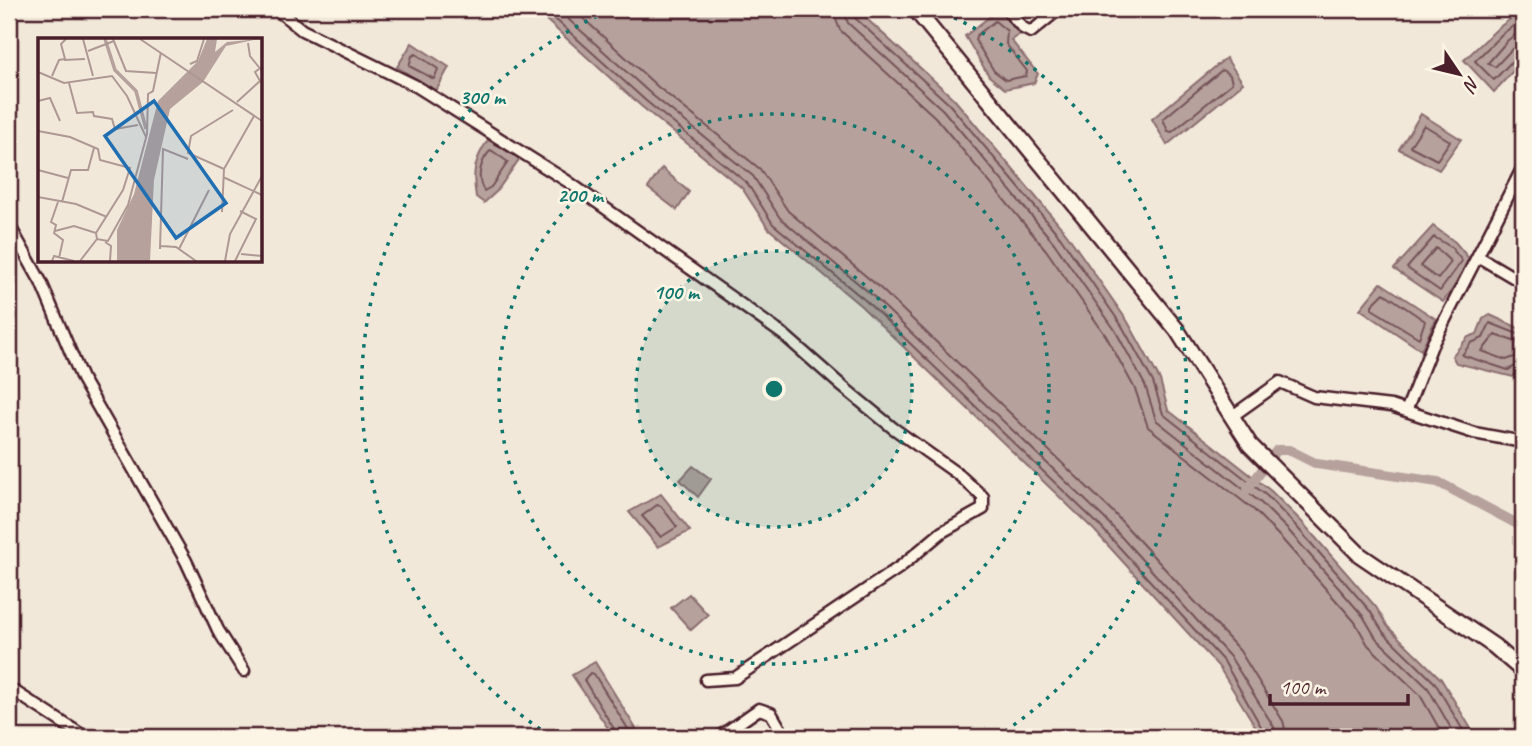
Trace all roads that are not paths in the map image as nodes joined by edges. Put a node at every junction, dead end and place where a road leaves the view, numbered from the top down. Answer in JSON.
{"nodes":[{"id":1,"x":276,"y":9,"type":"edge"},
{"id":2,"x":915,"y":9,"type":"edge"},
{"id":3,"x":1006,"y":9,"type":"edge"},
{"id":4,"x":1059,"y":9,"type":"edge"},
{"id":5,"x":1523,"y":167,"type":"edge"},
{"id":6,"x":9,"y":225,"type":"edge"},
{"id":7,"x":1479,"y":257,"type":"junction"},
{"id":8,"x":1523,"y":283,"type":"edge"},
{"id":9,"x":1407,"y":409,"type":"junction"},
{"id":10,"x":1231,"y":417,"type":"junction"},
{"id":11,"x":1523,"y":442,"type":"edge"},
{"id":12,"x":244,"y":671,"type":"dead end"},
{"id":13,"x":1523,"y":671,"type":"edge"},
{"id":14,"x":705,"y":680,"type":"dead end"},
{"id":15,"x":9,"y":688,"type":"edge"},
{"id":16,"x":85,"y":737,"type":"edge"},
{"id":17,"x":719,"y":737,"type":"edge"},
{"id":18,"x":785,"y":737,"type":"edge"}],
"edges":[{"from":1,"to":14,"type":"street"},
{"from":2,"to":10,"type":"main road"},
{"from":3,"to":4,"type":"street"},
{"from":5,"to":7,"type":"street"},
{"from":6,"to":12,"type":"street"},
{"from":7,"to":8,"type":"street"},
{"from":7,"to":9,"type":"street"},
{"from":9,"to":10,"type":"street"},
{"from":9,"to":11,"type":"street"},
{"from":10,"to":13,"type":"main road"},
{"from":15,"to":16,"type":"street"},
{"from":17,"to":18,"type":"street"}]}
